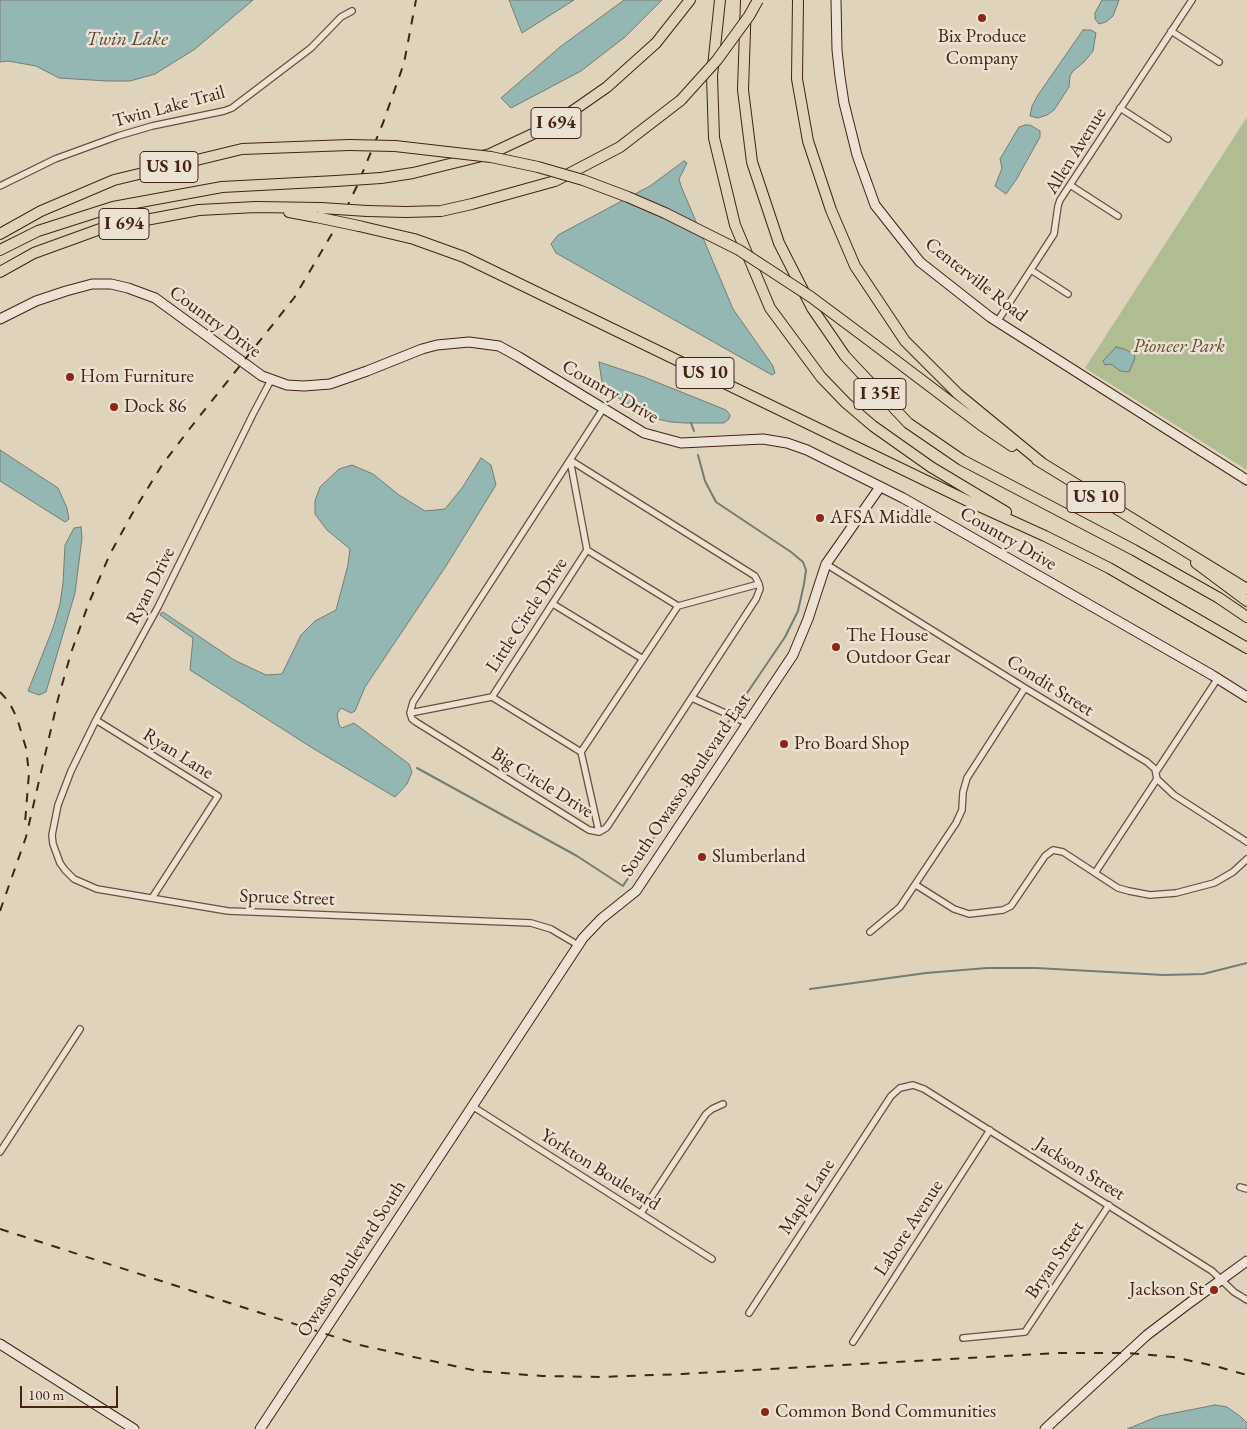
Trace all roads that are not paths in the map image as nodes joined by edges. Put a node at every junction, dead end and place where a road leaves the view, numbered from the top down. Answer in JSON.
{"nodes":[{"id":1,"x":690,"y":0,"type":"edge"},
{"id":2,"x":720,"y":0,"type":"edge"},
{"id":3,"x":746,"y":0,"type":"edge"},
{"id":4,"x":758,"y":0,"type":"edge"},
{"id":5,"x":798,"y":0,"type":"edge"},
{"id":6,"x":836,"y":0,"type":"edge"},
{"id":7,"x":1192,"y":0,"type":"edge"},
{"id":8,"x":352,"y":11,"type":"dead end"},
{"id":9,"x":1172,"y":31,"type":"junction"},
{"id":10,"x":1219,"y":62,"type":"dead end"},
{"id":11,"x":1120,"y":108,"type":"junction"},
{"id":12,"x":1168,"y":139,"type":"dead end"},
{"id":13,"x":1070,"y":185,"type":"junction"},
{"id":14,"x":0,"y":186,"type":"edge"},
{"id":15,"x":319,"y":212,"type":"junction"},
{"id":16,"x":1118,"y":216,"type":"dead end"},
{"id":17,"x":0,"y":234,"type":"edge"},
{"id":18,"x":0,"y":250,"type":"edge"},
{"id":19,"x":1031,"y":270,"type":"junction"},
{"id":20,"x":0,"y":272,"type":"edge"},
{"id":21,"x":1068,"y":294,"type":"dead end"},
{"id":22,"x":0,"y":319,"type":"edge"},
{"id":23,"x":997,"y":322,"type":"junction"},
{"id":24,"x":271,"y":380,"type":"junction"},
{"id":25,"x":602,"y":409,"type":"junction"},
{"id":26,"x":570,"y":460,"type":"junction"},
{"id":27,"x":1042,"y":463,"type":"junction"},
{"id":28,"x":1247,"y":480,"type":"edge"},
{"id":29,"x":880,"y":487,"type":"junction"},
{"id":30,"x":1150,"y":530,"type":"junction"},
{"id":31,"x":1045,"y":536,"type":"junction"},
{"id":32,"x":587,"y":550,"type":"junction"},
{"id":33,"x":826,"y":564,"type":"junction"},
{"id":34,"x":759,"y":584,"type":"junction"},
{"id":35,"x":1247,"y":589,"type":"edge"},
{"id":36,"x":1247,"y":602,"type":"edge"},
{"id":37,"x":553,"y":604,"type":"junction"},
{"id":38,"x":678,"y":606,"type":"junction"},
{"id":39,"x":1247,"y":617,"type":"edge"},
{"id":40,"x":1247,"y":648,"type":"edge"},
{"id":41,"x":642,"y":659,"type":"junction"},
{"id":42,"x":1218,"y":678,"type":"junction"},
{"id":43,"x":1025,"y":688,"type":"junction"},
{"id":44,"x":492,"y":697,"type":"junction"},
{"id":45,"x":1247,"y":697,"type":"edge"},
{"id":46,"x":692,"y":698,"type":"junction"},
{"id":47,"x":410,"y":713,"type":"junction"},
{"id":48,"x":96,"y":720,"type":"junction"},
{"id":49,"x":747,"y":723,"type":"junction"},
{"id":50,"x":581,"y":752,"type":"junction"},
{"id":51,"x":1156,"y":772,"type":"junction"},
{"id":52,"x":1157,"y":779,"type":"junction"},
{"id":53,"x":58,"y":805,"type":"joint"},
{"id":54,"x":599,"y":832,"type":"junction"},
{"id":55,"x":1247,"y":842,"type":"edge"},
{"id":56,"x":1247,"y":859,"type":"edge"},
{"id":57,"x":1095,"y":873,"type":"junction"},
{"id":58,"x":916,"y":885,"type":"junction"},
{"id":59,"x":152,"y":898,"type":"junction"},
{"id":60,"x":870,"y":932,"type":"dead end"},
{"id":61,"x":578,"y":945,"type":"junction"},
{"id":62,"x":80,"y":1029,"type":"dead end"},
{"id":63,"x":891,"y":1096,"type":"joint"},
{"id":64,"x":723,"y":1104,"type":"dead end"},
{"id":65,"x":472,"y":1106,"type":"junction"},
{"id":66,"x":990,"y":1130,"type":"junction"},
{"id":67,"x":0,"y":1152,"type":"edge"},
{"id":68,"x":1109,"y":1205,"type":"junction"},
{"id":69,"x":641,"y":1214,"type":"junction"},
{"id":70,"x":712,"y":1259,"type":"dead end"},
{"id":71,"x":1247,"y":1261,"type":"edge"},
{"id":72,"x":1221,"y":1279,"type":"junction"},
{"id":73,"x":1247,"y":1300,"type":"edge"},
{"id":74,"x":749,"y":1313,"type":"dead end"},
{"id":75,"x":963,"y":1338,"type":"dead end"},
{"id":76,"x":853,"y":1342,"type":"dead end"},
{"id":77,"x":0,"y":1344,"type":"edge"},
{"id":78,"x":134,"y":1429,"type":"edge"},
{"id":79,"x":260,"y":1429,"type":"edge"},
{"id":80,"x":1045,"y":1429,"type":"edge"}],
"edges":[{"from":1,"to":18,"type":"highway","number":"I 694","bridge":true},
{"from":2,"to":31,"type":"highway","number":"I 35E"},
{"from":3,"to":39,"type":"highway","number":"I 35E"},
{"from":4,"to":15,"type":"highway","number":"I 694","bridge":true},
{"from":5,"to":27,"type":"highway"},
{"from":6,"to":23,"type":"street","name":"Centerville Road"},
{"from":7,"to":9,"type":"street","name":"Allen Avenue"},
{"from":8,"to":14,"type":"street","name":"Twin Lake Trail"},
{"from":9,"to":10,"type":"street"},
{"from":9,"to":11,"type":"street","name":"Allen Avenue"},
{"from":11,"to":12,"type":"street"},
{"from":11,"to":13,"type":"street","name":"Allen Avenue"},
{"from":13,"to":16,"type":"street"},
{"from":13,"to":19,"type":"street","name":"Allen Avenue"},
{"from":15,"to":20,"type":"highway","number":"I 694"},
{"from":15,"to":31,"type":"highway","number":"US 10","bridge":true},
{"from":17,"to":27,"type":"highway","number":"US 10","bridge":true},
{"from":19,"to":21,"type":"street"},
{"from":19,"to":23,"type":"street","name":"Allen Avenue"},
{"from":22,"to":24,"type":"street","name":"Country Drive"},
{"from":23,"to":28,"type":"street","name":"Centerville Road"},
{"from":24,"to":25,"type":"street","name":"Country Drive"},
{"from":24,"to":48,"type":"street","name":"Ryan Drive"},
{"from":25,"to":26,"type":"street"},
{"from":25,"to":29,"type":"street","name":"Country Drive"},
{"from":26,"to":32,"type":"street","name":"Little Circle Drive"},
{"from":26,"to":34,"type":"street"},
{"from":26,"to":47,"type":"street"},
{"from":27,"to":30,"type":"highway","number":"US 10"},
{"from":29,"to":33,"type":"street","name":"South Owasso Boulevard East"},
{"from":29,"to":42,"type":"street","name":"Country Drive"},
{"from":30,"to":35,"type":"highway"},
{"from":30,"to":36,"type":"highway","number":"US 10"},
{"from":31,"to":40,"type":"highway","number":"I 35E"},
{"from":32,"to":37,"type":"street","name":"Little Circle Drive"},
{"from":32,"to":38,"type":"street","name":"Little Circle Drive"},
{"from":33,"to":43,"type":"street","name":"Condit Street"},
{"from":33,"to":49,"type":"street","name":"South Owasso Boulevard East"},
{"from":34,"to":38,"type":"street"},
{"from":34,"to":46,"type":"street","name":"Big Circle Drive"},
{"from":37,"to":41,"type":"street"},
{"from":37,"to":44,"type":"street","name":"Little Circle Drive"},
{"from":38,"to":41,"type":"street"},
{"from":41,"to":50,"type":"street"},
{"from":42,"to":45,"type":"street","name":"Country Drive"},
{"from":42,"to":51,"type":"street"},
{"from":43,"to":51,"type":"street","name":"Condit Street"},
{"from":43,"to":58,"type":"street"},
{"from":44,"to":47,"type":"street","name":"Little Circle Drive"},
{"from":44,"to":50,"type":"street","name":"Little Circle Drive"},
{"from":46,"to":49,"type":"street"},
{"from":46,"to":54,"type":"street","name":"Big Circle Drive"},
{"from":47,"to":54,"type":"street","name":"Big Circle Drive"},
{"from":48,"to":53,"type":"street","name":"Ryan Drive"},
{"from":48,"to":59,"type":"street","name":"Ryan Lane"},
{"from":49,"to":61,"type":"street","name":"South Owasso Boulevard East"},
{"from":50,"to":54,"type":"street"},
{"from":51,"to":52,"type":"street"},
{"from":52,"to":55,"type":"street"},
{"from":52,"to":57,"type":"street"},
{"from":53,"to":59,"type":"street","name":"Spruce Street"},
{"from":56,"to":57,"type":"street"},
{"from":57,"to":58,"type":"street"},
{"from":58,"to":60,"type":"street"},
{"from":59,"to":61,"type":"street","name":"Spruce Street"},
{"from":61,"to":65,"type":"street","name":"South Owasso Boulevard East"},
{"from":62,"to":67,"type":"street"},
{"from":63,"to":66,"type":"street","name":"Jackson Street"},
{"from":63,"to":74,"type":"street","name":"Maple Lane"},
{"from":64,"to":69,"type":"street"},
{"from":65,"to":69,"type":"street","name":"Yorkton Boulevard"},
{"from":65,"to":79,"type":"street","name":"Owasso Boulevard South"},
{"from":66,"to":68,"type":"street","name":"Jackson Street"},
{"from":66,"to":76,"type":"street","name":"Labore Avenue"},
{"from":68,"to":72,"type":"street","name":"Jackson Street"},
{"from":68,"to":75,"type":"street","name":"Bryan Street"},
{"from":69,"to":70,"type":"street","name":"Yorkton Boulevard"},
{"from":71,"to":72,"type":"street"},
{"from":72,"to":73,"type":"street","name":"Jackson Street"},
{"from":72,"to":80,"type":"street"},
{"from":77,"to":78,"type":"street"}]}
